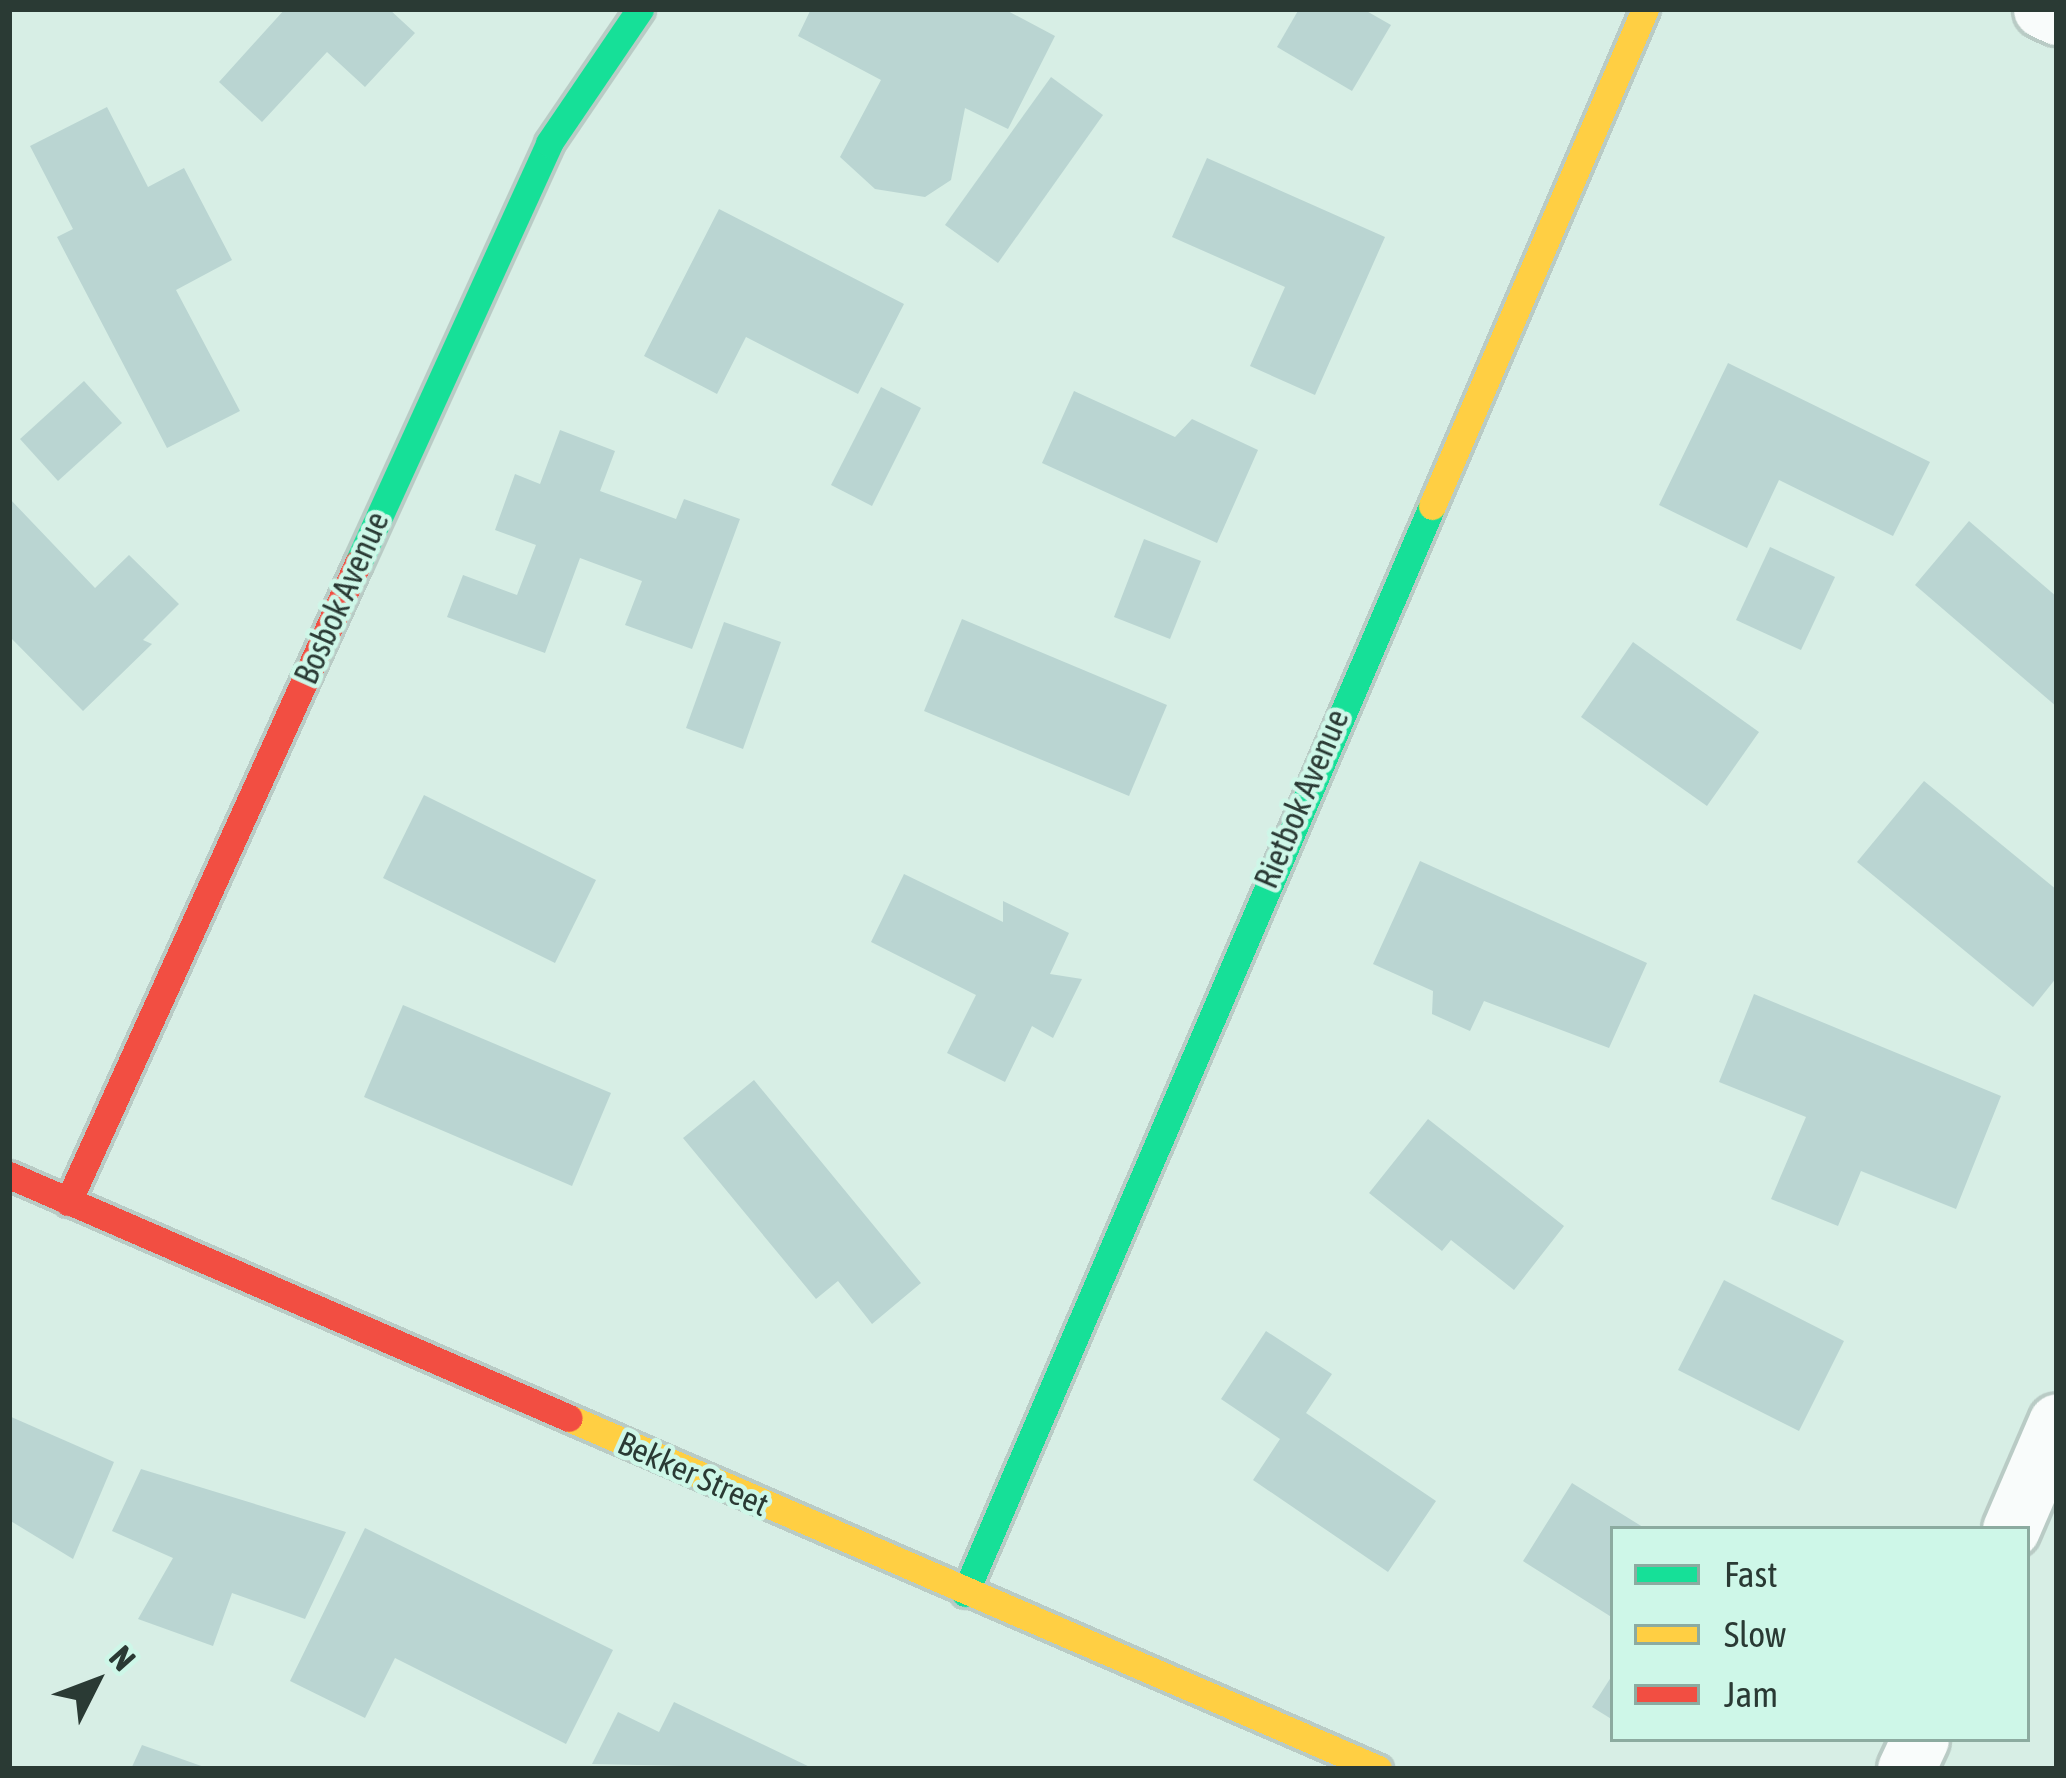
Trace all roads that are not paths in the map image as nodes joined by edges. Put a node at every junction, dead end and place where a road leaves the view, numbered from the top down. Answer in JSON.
{"nodes":[{"id":1,"x":640,"y":9,"type":"edge"},
{"id":2,"x":1645,"y":9,"type":"edge"},
{"id":3,"x":2042,"y":9,"type":"edge"},
{"id":4,"x":2057,"y":16,"type":"edge"},
{"id":5,"x":9,"y":1175,"type":"edge"},
{"id":6,"x":68,"y":1202,"type":"junction"},
{"id":7,"x":2057,"y":1422,"type":"edge"},
{"id":8,"x":2012,"y":1526,"type":"edge"},
{"id":9,"x":965,"y":1593,"type":"junction"},
{"id":10,"x":1378,"y":1769,"type":"edge"}],
"edges":[{"from":1,"to":6,"type":"street","name":"Bosbok Avenue"},
{"from":2,"to":9,"type":"street","name":"Rietbok Avenue"},
{"from":3,"to":4,"type":"street"},
{"from":5,"to":6,"type":"street","name":"Bekker Street"},
{"from":6,"to":9,"type":"street","name":"Bekker Street"},
{"from":7,"to":8,"type":"street"},
{"from":9,"to":10,"type":"street","name":"Bekker Street"}]}
